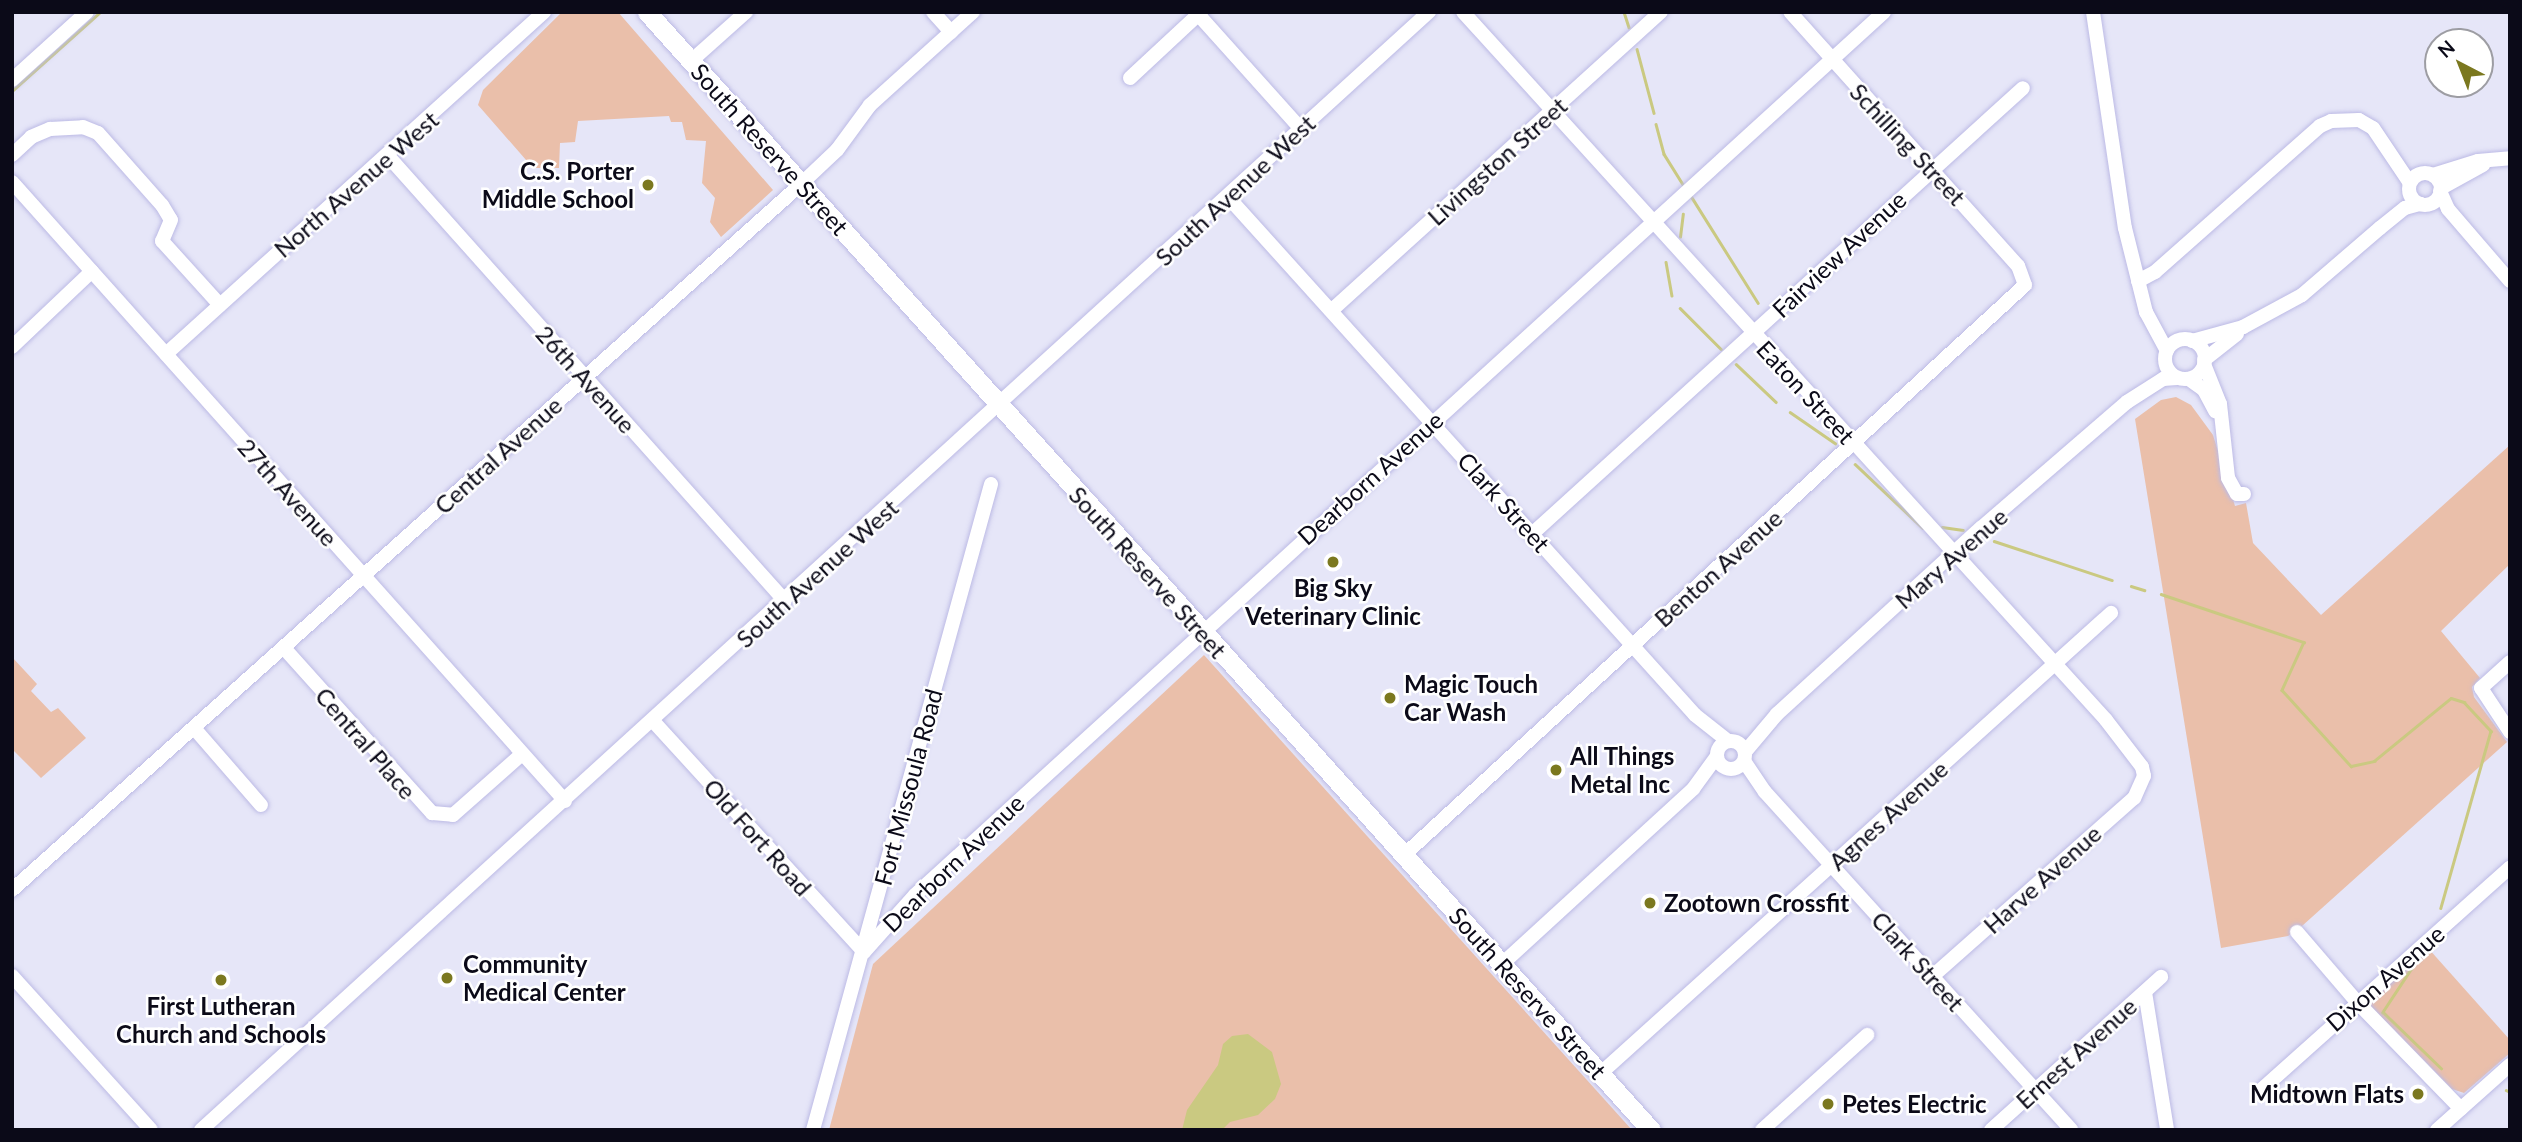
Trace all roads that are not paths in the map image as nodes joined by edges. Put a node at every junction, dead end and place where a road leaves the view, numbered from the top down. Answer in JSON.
{"nodes":[{"id":1,"x":87,"y":12,"type":"edge"},
{"id":2,"x":544,"y":12,"type":"edge"},
{"id":3,"x":647,"y":12,"type":"edge"},
{"id":4,"x":746,"y":12,"type":"edge"},
{"id":5,"x":933,"y":12,"type":"edge"},
{"id":6,"x":973,"y":12,"type":"edge"},
{"id":7,"x":1429,"y":12,"type":"edge"},
{"id":8,"x":1463,"y":12,"type":"edge"},
{"id":9,"x":1661,"y":12,"type":"edge"},
{"id":10,"x":1790,"y":12,"type":"edge"},
{"id":11,"x":1884,"y":12,"type":"edge"},
{"id":12,"x":2094,"y":12,"type":"edge"},
{"id":13,"x":1199,"y":13,"type":"edge"},
{"id":14,"x":951,"y":32,"type":"junction"},
{"id":15,"x":691,"y":61,"type":"junction"},
{"id":16,"x":1830,"y":61,"type":"junction"},
{"id":17,"x":1130,"y":78,"type":"dead end"},
{"id":18,"x":12,"y":80,"type":"edge"},
{"id":19,"x":2024,"y":88,"type":"dead end"},
{"id":20,"x":1554,"y":110,"type":"junction"},
{"id":21,"x":1301,"y":129,"type":"junction"},
{"id":22,"x":2381,"y":138,"type":"junction"},
{"id":23,"x":12,"y":155,"type":"edge"},
{"id":24,"x":388,"y":156,"type":"junction"},
{"id":25,"x":2510,"y":158,"type":"edge"},
{"id":26,"x":2491,"y":161,"type":"junction"},
{"id":27,"x":1931,"y":169,"type":"junction"},
{"id":28,"x":2428,"y":174,"type":"junction"},
{"id":29,"x":12,"y":183,"type":"edge"},
{"id":30,"x":801,"y":184,"type":"junction"},
{"id":31,"x":2410,"y":186,"type":"junction"},
{"id":32,"x":2441,"y":190,"type":"junction"},
{"id":33,"x":1228,"y":197,"type":"junction"},
{"id":34,"x":2423,"y":204,"type":"junction"},
{"id":35,"x":1651,"y":221,"type":"junction"},
{"id":36,"x":2365,"y":240,"type":"junction"},
{"id":37,"x":2476,"y":244,"type":"junction"},
{"id":38,"x":92,"y":271,"type":"junction"},
{"id":39,"x":2024,"y":277,"type":"joint"},
{"id":40,"x":2138,"y":281,"type":"junction"},
{"id":41,"x":2510,"y":281,"type":"edge"},
{"id":42,"x":220,"y":305,"type":"junction"},
{"id":43,"x":1332,"y":310,"type":"junction"},
{"id":44,"x":2247,"y":325,"type":"junction"},
{"id":45,"x":1753,"y":334,"type":"junction"},
{"id":46,"x":2187,"y":341,"type":"junction"},
{"id":47,"x":12,"y":347,"type":"edge"},
{"id":48,"x":166,"y":354,"type":"junction"},
{"id":49,"x":2166,"y":355,"type":"junction"},
{"id":50,"x":2204,"y":362,"type":"junction"},
{"id":51,"x":584,"y":378,"type":"junction"},
{"id":52,"x":2183,"y":378,"type":"junction"},
{"id":53,"x":2127,"y":402,"type":"junction"},
{"id":54,"x":1000,"y":407,"type":"junction"},
{"id":55,"x":1432,"y":421,"type":"junction"},
{"id":56,"x":2221,"y":421,"type":"junction"},
{"id":57,"x":1854,"y":444,"type":"junction"},
{"id":58,"x":991,"y":484,"type":"dead end"},
{"id":59,"x":2244,"y":494,"type":"dead end"},
{"id":60,"x":1532,"y":534,"type":"junction"},
{"id":61,"x":1955,"y":552,"type":"junction"},
{"id":62,"x":363,"y":576,"type":"junction"},
{"id":63,"x":785,"y":601,"type":"junction"},
{"id":64,"x":2111,"y":613,"type":"dead end"},
{"id":65,"x":1201,"y":632,"type":"junction"},
{"id":66,"x":1634,"y":645,"type":"junction"},
{"id":67,"x":284,"y":648,"type":"junction"},
{"id":68,"x":2510,"y":662,"type":"edge"},
{"id":69,"x":2056,"y":664,"type":"junction"},
{"id":70,"x":653,"y":721,"type":"junction"},
{"id":71,"x":194,"y":728,"type":"junction"},
{"id":72,"x":2510,"y":733,"type":"edge"},
{"id":73,"x":522,"y":754,"type":"junction"},
{"id":74,"x":1731,"y":755,"type":"junction"},
{"id":75,"x":2144,"y":776,"type":"joint"},
{"id":76,"x":565,"y":801,"type":"junction"},
{"id":77,"x":261,"y":805,"type":"dead end"},
{"id":78,"x":1403,"y":856,"type":"junction"},
{"id":79,"x":1833,"y":865,"type":"junction"},
{"id":80,"x":2510,"y":867,"type":"edge"},
{"id":81,"x":12,"y":890,"type":"edge"},
{"id":82,"x":2297,"y":932,"type":"dead end"},
{"id":83,"x":864,"y":952,"type":"junction"},
{"id":84,"x":1502,"y":964,"type":"junction"},
{"id":85,"x":12,"y":976,"type":"edge"},
{"id":86,"x":1932,"y":977,"type":"junction"},
{"id":87,"x":2161,"y":977,"type":"dead end"},
{"id":88,"x":2145,"y":992,"type":"junction"},
{"id":89,"x":2357,"y":1002,"type":"junction"},
{"id":90,"x":1867,"y":1035,"type":"dead end"},
{"id":91,"x":2510,"y":1065,"type":"edge"},
{"id":92,"x":1601,"y":1073,"type":"junction"},
{"id":93,"x":2034,"y":1090,"type":"junction"},
{"id":94,"x":2261,"y":1090,"type":"dead end"},
{"id":95,"x":2460,"y":1109,"type":"junction"},
{"id":96,"x":151,"y":1130,"type":"edge"},
{"id":97,"x":201,"y":1130,"type":"edge"},
{"id":98,"x":813,"y":1130,"type":"edge"},
{"id":99,"x":1651,"y":1130,"type":"edge"},
{"id":100,"x":1762,"y":1130,"type":"edge"},
{"id":101,"x":1991,"y":1130,"type":"edge"},
{"id":102,"x":2071,"y":1130,"type":"edge"},
{"id":103,"x":2167,"y":1130,"type":"edge"},
{"id":104,"x":2437,"y":1130,"type":"edge"}],
"edges":[{"from":1,"to":18,"type":"street"},
{"from":2,"to":24,"type":"street","name":"North Avenue West"},
{"from":3,"to":15,"type":"highway","name":"South Reserve Street"},
{"from":4,"to":15,"type":"street"},
{"from":5,"to":14,"type":"street"},
{"from":6,"to":14,"type":"street","name":"Central Avenue"},
{"from":7,"to":21,"type":"street","name":"South Avenue West"},
{"from":8,"to":20,"type":"street","name":"Eaton Street"},
{"from":9,"to":20,"type":"street","name":"Livingston Street"},
{"from":10,"to":16,"type":"street","name":"Schilling Street"},
{"from":11,"to":16,"type":"street","name":"Dearborn Avenue"},
{"from":12,"to":40,"type":"street"},
{"from":13,"to":17,"type":"street"},
{"from":13,"to":21,"type":"street"},
{"from":14,"to":30,"type":"street","name":"Central Avenue"},
{"from":15,"to":30,"type":"highway","name":"South Reserve Street"},
{"from":16,"to":27,"type":"street","name":"Schilling Street"},
{"from":16,"to":35,"type":"street","name":"Dearborn Avenue"},
{"from":19,"to":27,"type":"street","name":"Fairview Avenue"},
{"from":20,"to":35,"type":"street","name":"Eaton Street"},
{"from":20,"to":43,"type":"street","name":"Livingston Street"},
{"from":21,"to":33,"type":"street","name":"South Avenue West"},
{"from":22,"to":28,"type":"street"},
{"from":22,"to":31,"type":"street"},
{"from":22,"to":40,"type":"street"},
{"from":23,"to":42,"type":"street"},
{"from":24,"to":42,"type":"street","name":"North Avenue West"},
{"from":24,"to":51,"type":"street","name":"26th Avenue"},
{"from":25,"to":26,"type":"street"},
{"from":26,"to":28,"type":"street"},
{"from":26,"to":32,"type":"street"},
{"from":27,"to":39,"type":"street","name":"Schilling Street"},
{"from":27,"to":45,"type":"street","name":"Fairview Avenue"},
{"from":28,"to":31,"type":"street"},
{"from":28,"to":32,"type":"street"},
{"from":29,"to":38,"type":"street","name":"27th Avenue"},
{"from":30,"to":51,"type":"street","name":"Central Avenue"},
{"from":30,"to":54,"type":"highway","name":"South Reserve Street"},
{"from":31,"to":34,"type":"street"},
{"from":31,"to":36,"type":"street"},
{"from":32,"to":34,"type":"street"},
{"from":32,"to":37,"type":"street"},
{"from":33,"to":43,"type":"street","name":"Clark Street"},
{"from":33,"to":54,"type":"street","name":"South Avenue West"},
{"from":34,"to":36,"type":"street"},
{"from":34,"to":37,"type":"street"},
{"from":35,"to":45,"type":"street","name":"Eaton Street"},
{"from":35,"to":55,"type":"street","name":"Dearborn Avenue"},
{"from":36,"to":44,"type":"street"},
{"from":37,"to":41,"type":"street"},
{"from":38,"to":47,"type":"street"},
{"from":38,"to":48,"type":"street","name":"27th Avenue"},
{"from":39,"to":57,"type":"street","name":"Benton Avenue"},
{"from":40,"to":46,"type":"street"},
{"from":40,"to":49,"type":"street"},
{"from":42,"to":48,"type":"street","name":"North Avenue West"},
{"from":43,"to":55,"type":"street","name":"Clark Street"},
{"from":44,"to":46,"type":"street"},
{"from":44,"to":50,"type":"street"},
{"from":45,"to":57,"type":"street","name":"Eaton Street"},
{"from":45,"to":60,"type":"street","name":"Fairview Avenue"},
{"from":46,"to":49,"type":"street","name":"Mary Avenue"},
{"from":46,"to":50,"type":"street"},
{"from":48,"to":62,"type":"street","name":"27th Avenue"},
{"from":49,"to":52,"type":"street"},
{"from":49,"to":53,"type":"street","name":"Mary Avenue"},
{"from":50,"to":52,"type":"street"},
{"from":50,"to":56,"type":"street"},
{"from":51,"to":62,"type":"street","name":"Central Avenue"},
{"from":51,"to":63,"type":"street","name":"26th Avenue"},
{"from":52,"to":53,"type":"street","name":"Mary Avenue"},
{"from":52,"to":56,"type":"street"},
{"from":53,"to":61,"type":"street","name":"Mary Avenue"},
{"from":54,"to":63,"type":"street","name":"South Avenue West"},
{"from":54,"to":65,"type":"highway","name":"South Reserve Street"},
{"from":55,"to":60,"type":"street","name":"Clark Street"},
{"from":55,"to":65,"type":"street","name":"Dearborn Avenue"},
{"from":56,"to":59,"type":"street"},
{"from":57,"to":61,"type":"street","name":"Eaton Street"},
{"from":57,"to":66,"type":"street","name":"Benton Avenue"},
{"from":58,"to":83,"type":"street","name":"Fort Missoula Road"},
{"from":60,"to":66,"type":"street","name":"Clark Street"},
{"from":61,"to":69,"type":"street","name":"Eaton Street"},
{"from":61,"to":74,"type":"street","name":"Mary Avenue"},
{"from":62,"to":67,"type":"street","name":"Central Avenue"},
{"from":62,"to":73,"type":"street","name":"27th Avenue"},
{"from":63,"to":70,"type":"street","name":"South Avenue West"},
{"from":64,"to":69,"type":"street","name":"Agnes Avenue"},
{"from":65,"to":78,"type":"highway","name":"South Reserve Street"},
{"from":65,"to":83,"type":"street","name":"Dearborn Avenue"},
{"from":66,"to":74,"type":"street","name":"Clark Street"},
{"from":66,"to":78,"type":"street","name":"Benton Avenue"},
{"from":67,"to":71,"type":"street","name":"Central Avenue"},
{"from":67,"to":73,"type":"street","name":"Central Place"},
{"from":68,"to":72,"type":"street"},
{"from":69,"to":75,"type":"street","name":"Eaton Street"},
{"from":69,"to":79,"type":"street","name":"Agnes Avenue"},
{"from":70,"to":76,"type":"street","name":"South Avenue West"},
{"from":70,"to":83,"type":"street","name":"Old Fort Road"},
{"from":71,"to":77,"type":"street"},
{"from":71,"to":81,"type":"street","name":"Central Avenue"},
{"from":73,"to":76,"type":"street","name":"27th Avenue"},
{"from":74,"to":79,"type":"street","name":"Clark Street"},
{"from":74,"to":84,"type":"street","name":"Mary Avenue"},
{"from":75,"to":86,"type":"street","name":"Harve Avenue"},
{"from":76,"to":97,"type":"street","name":"South Avenue West"},
{"from":78,"to":84,"type":"highway","name":"South Reserve Street"},
{"from":79,"to":86,"type":"street","name":"Clark Street"},
{"from":79,"to":92,"type":"street","name":"Agnes Avenue"},
{"from":80,"to":89,"type":"street","name":"Dixon Avenue"},
{"from":82,"to":89,"type":"street"},
{"from":83,"to":98,"type":"street","name":"Fort Missoula Road"},
{"from":84,"to":92,"type":"highway","name":"South Reserve Street"},
{"from":85,"to":96,"type":"street"},
{"from":86,"to":93,"type":"street","name":"Clark Street"},
{"from":87,"to":88,"type":"street","name":"Ernest Avenue"},
{"from":88,"to":93,"type":"street","name":"Ernest Avenue"},
{"from":88,"to":103,"type":"street"},
{"from":89,"to":94,"type":"street","name":"Dixon Avenue"},
{"from":89,"to":95,"type":"street"},
{"from":90,"to":100,"type":"street"},
{"from":91,"to":95,"type":"street"},
{"from":92,"to":99,"type":"highway","name":"South Reserve Street"},
{"from":93,"to":101,"type":"street","name":"Ernest Avenue"},
{"from":93,"to":102,"type":"street","name":"Clark Street"},
{"from":95,"to":104,"type":"street"}]}
